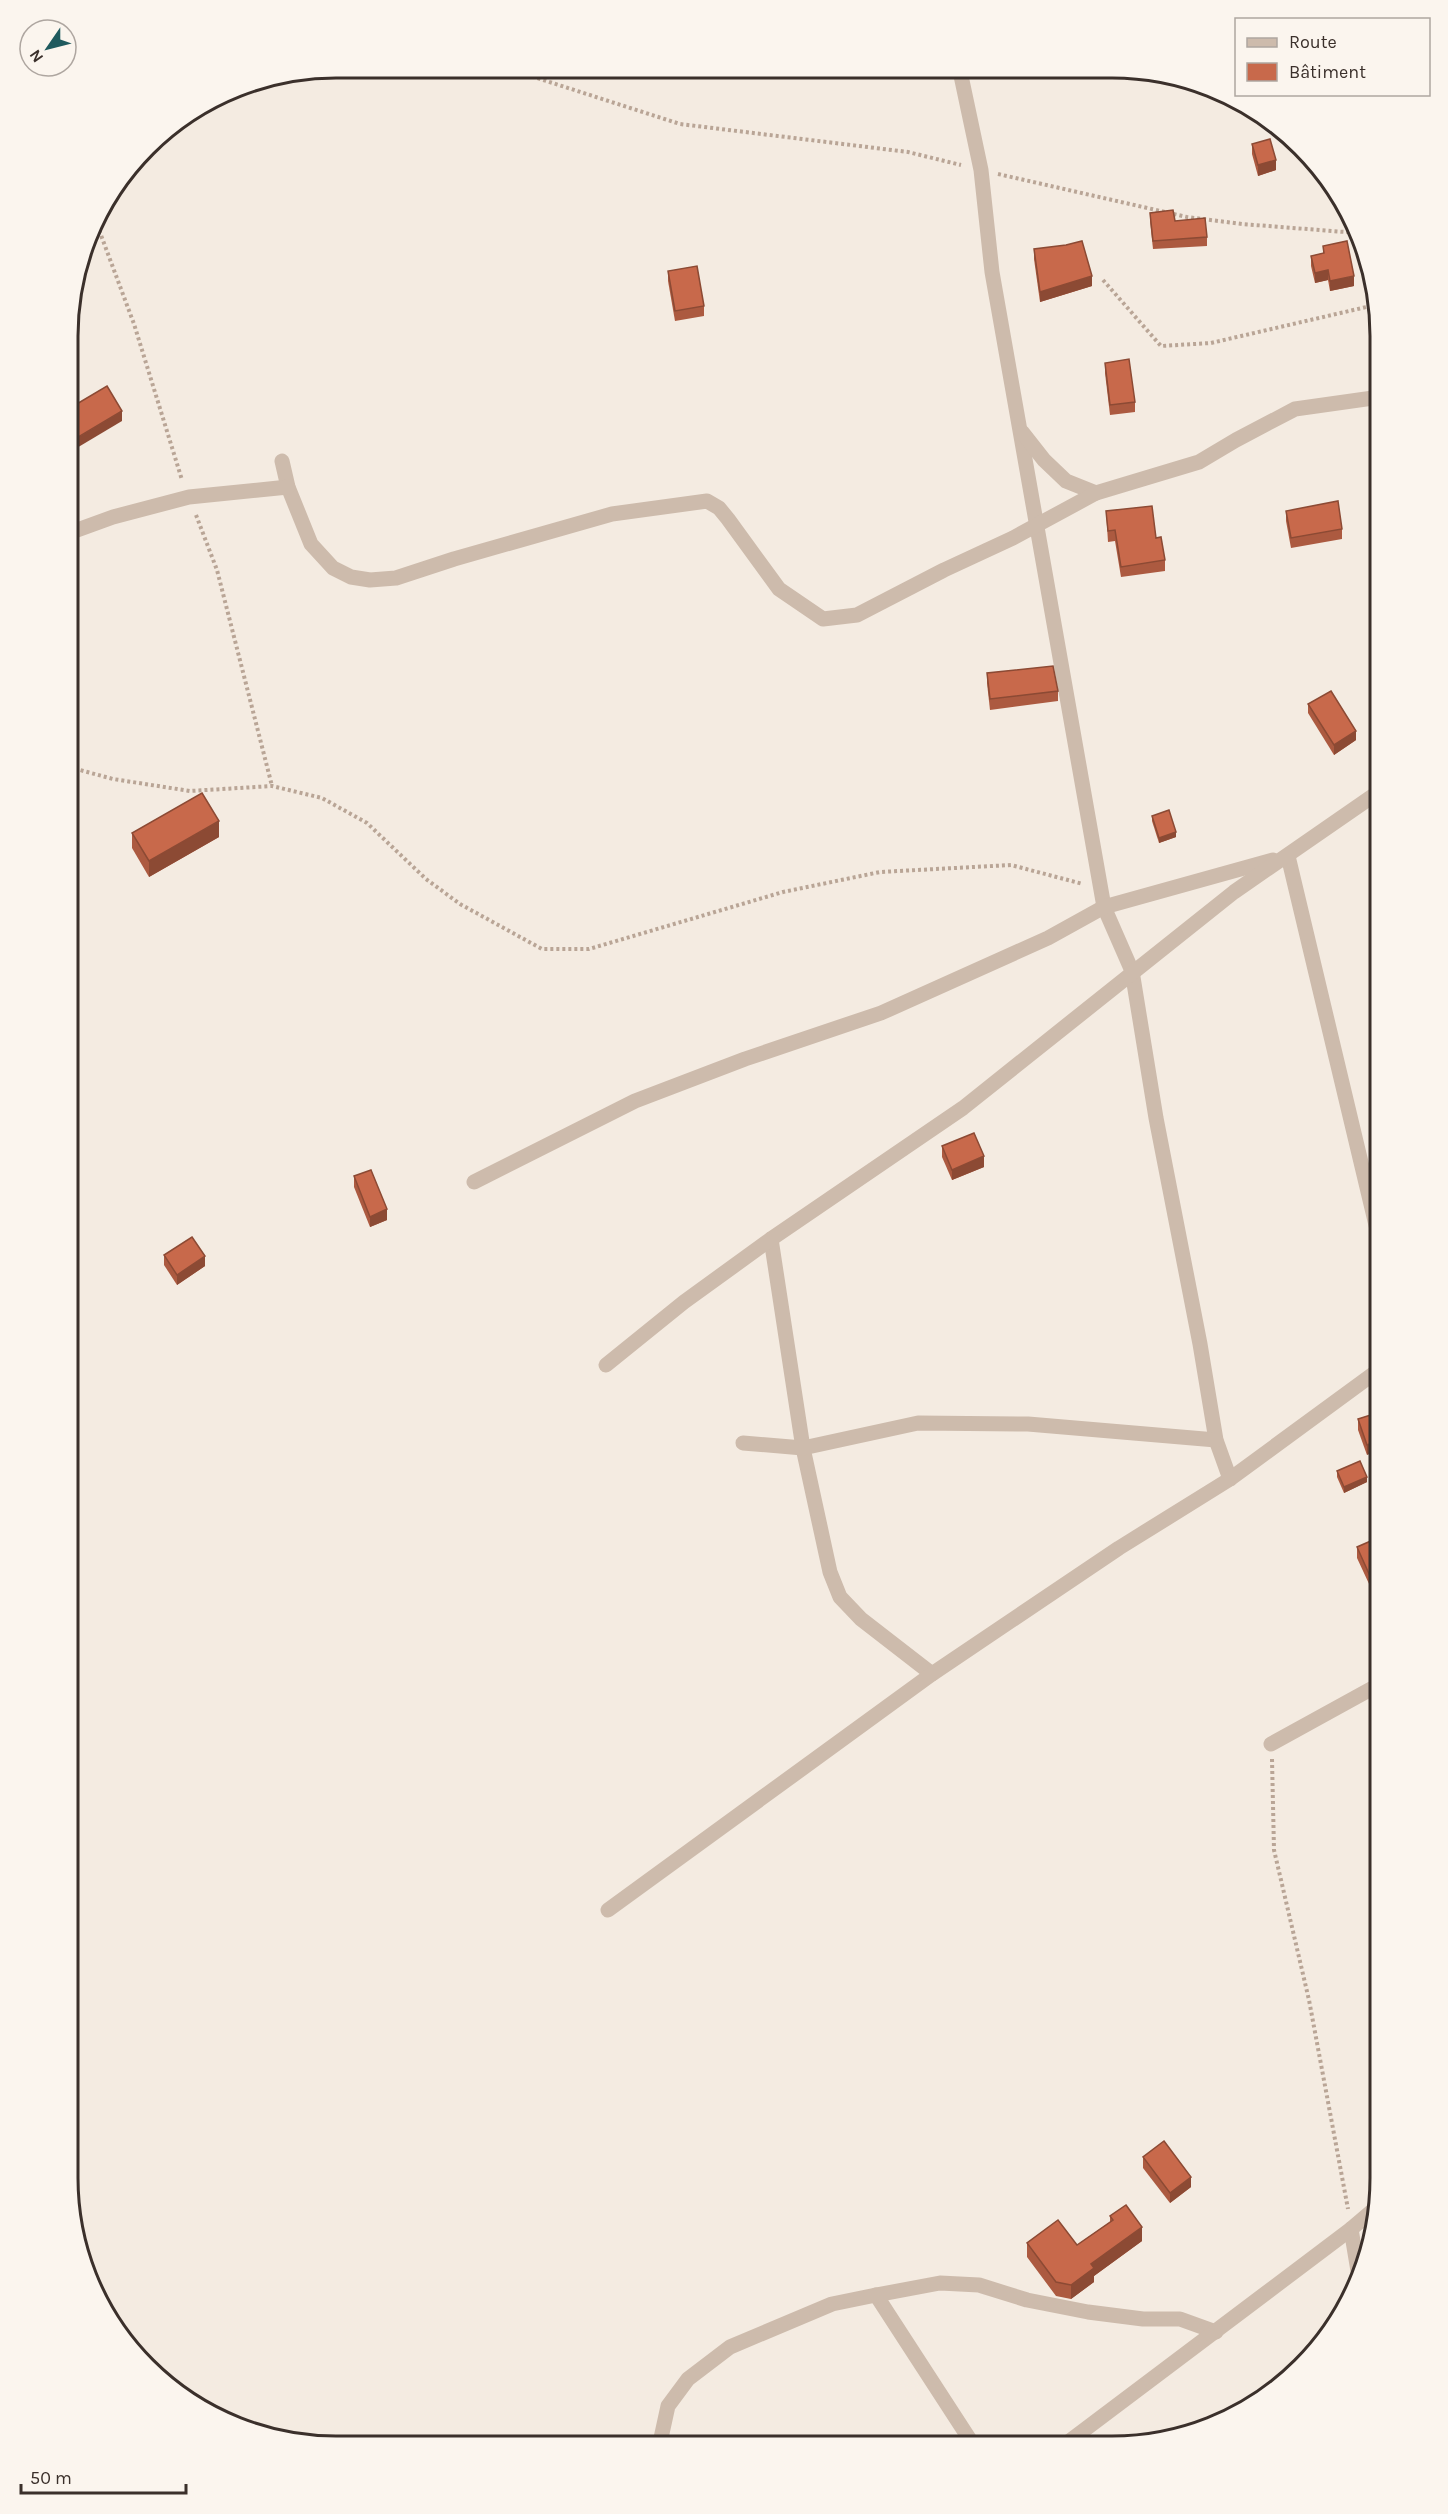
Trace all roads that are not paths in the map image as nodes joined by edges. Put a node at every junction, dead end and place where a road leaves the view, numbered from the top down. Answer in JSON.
{"nodes":[{"id":1,"x":961,"y":78,"type":"edge"},
{"id":2,"x":1370,"y":398,"type":"edge"},
{"id":3,"x":1019,"y":428,"type":"junction"},
{"id":4,"x":282,"y":461,"type":"dead end"},
{"id":5,"x":288,"y":487,"type":"junction"},
{"id":6,"x":1096,"y":493,"type":"junction"},
{"id":7,"x":1038,"y":524,"type":"junction"},
{"id":8,"x":78,"y":530,"type":"edge"},
{"id":9,"x":1370,"y":798,"type":"edge"},
{"id":10,"x":1288,"y":856,"type":"junction"},
{"id":11,"x":1104,"y":907,"type":"junction"},
{"id":12,"x":1132,"y":971,"type":"junction"},
{"id":13,"x":474,"y":1182,"type":"dead end"},
{"id":14,"x":1370,"y":1200,"type":"edge"},
{"id":15,"x":771,"y":1239,"type":"junction"},
{"id":16,"x":606,"y":1365,"type":"dead end"},
{"id":17,"x":1370,"y":1376,"type":"edge"},
{"id":18,"x":1216,"y":1440,"type":"junction"},
{"id":19,"x":743,"y":1443,"type":"dead end"},
{"id":20,"x":802,"y":1448,"type":"junction"},
{"id":21,"x":1230,"y":1479,"type":"junction"},
{"id":22,"x":932,"y":1674,"type":"junction"},
{"id":23,"x":1370,"y":1690,"type":"edge"},
{"id":24,"x":1272,"y":1744,"type":"road end"},
{"id":25,"x":609,"y":1910,"type":"dead end"},
{"id":26,"x":1367,"y":2216,"type":"edge"},
{"id":27,"x":1352,"y":2229,"type":"junction"},
{"id":28,"x":1356,"y":2259,"type":"edge"},
{"id":29,"x":876,"y":2295,"type":"junction"},
{"id":30,"x":1216,"y":2332,"type":"junction"},
{"id":31,"x":662,"y":2436,"type":"edge"},
{"id":32,"x":968,"y":2436,"type":"edge"},
{"id":33,"x":1076,"y":2436,"type":"edge"}],
"edges":[{"from":1,"to":3,"type":"street"},
{"from":2,"to":6,"type":"street"},
{"from":3,"to":6,"type":"street"},
{"from":3,"to":7,"type":"street"},
{"from":4,"to":5,"type":"street"},
{"from":5,"to":7,"type":"street"},
{"from":5,"to":8,"type":"street"},
{"from":6,"to":7,"type":"street"},
{"from":7,"to":11,"type":"street"},
{"from":9,"to":10,"type":"street"},
{"from":10,"to":11,"type":"street"},
{"from":10,"to":12,"type":"street"},
{"from":10,"to":14,"type":"street"},
{"from":11,"to":12,"type":"street"},
{"from":11,"to":13,"type":"street"},
{"from":12,"to":15,"type":"street"},
{"from":12,"to":18,"type":"street"},
{"from":15,"to":16,"type":"street"},
{"from":15,"to":20,"type":"street"},
{"from":17,"to":21,"type":"street"},
{"from":18,"to":20,"type":"street"},
{"from":18,"to":21,"type":"street"},
{"from":19,"to":20,"type":"street"},
{"from":20,"to":22,"type":"street"},
{"from":21,"to":22,"type":"street"},
{"from":22,"to":25,"type":"street"},
{"from":23,"to":24,"type":"street"},
{"from":26,"to":27,"type":"street"},
{"from":27,"to":28,"type":"street"},
{"from":27,"to":30,"type":"street"},
{"from":29,"to":30,"type":"street"},
{"from":29,"to":31,"type":"street"},
{"from":29,"to":32,"type":"street"},
{"from":30,"to":33,"type":"street"}]}
